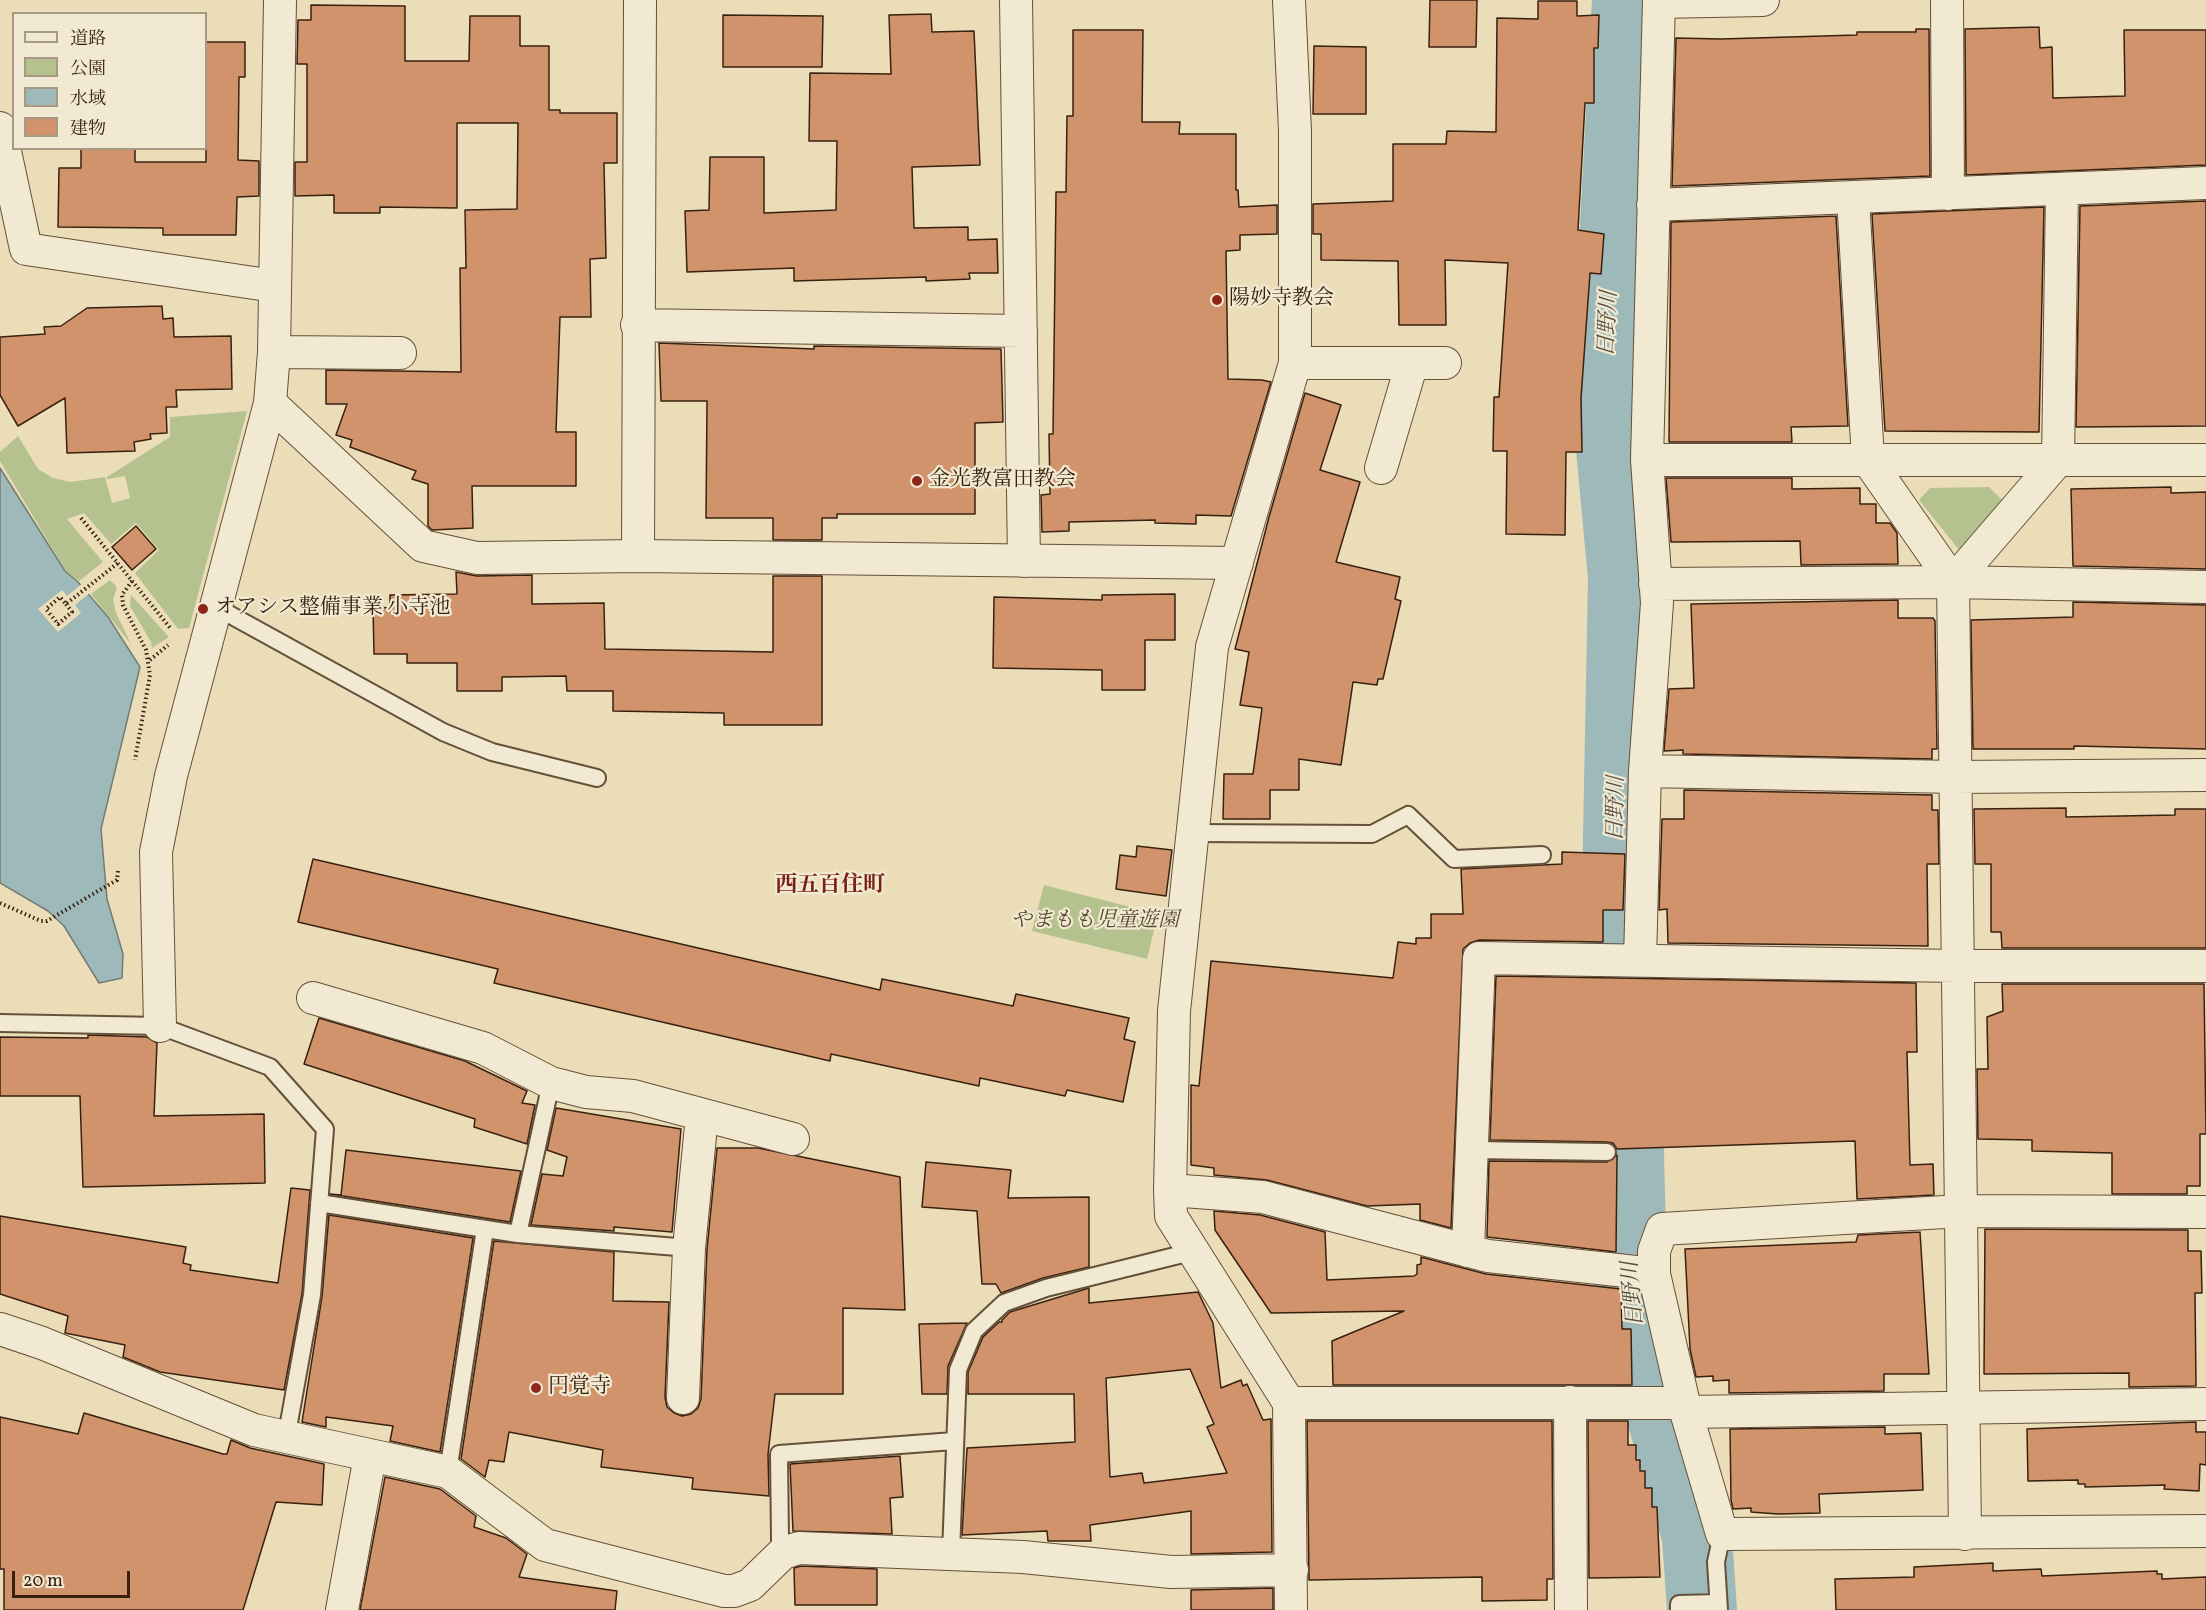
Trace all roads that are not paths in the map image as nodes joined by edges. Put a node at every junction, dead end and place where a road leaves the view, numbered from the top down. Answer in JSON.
{"nodes":[{"id":1,"x":280,"y":0,"type":"edge"},
{"id":2,"x":640,"y":0,"type":"edge"},
{"id":3,"x":1016,"y":0,"type":"edge"},
{"id":4,"x":1289,"y":0,"type":"edge"},
{"id":5,"x":1763,"y":0,"type":"edge"},
{"id":6,"x":1947,"y":0,"type":"edge"},
{"id":7,"x":1659,"y":1,"type":"edge"},
{"id":8,"x":0,"y":128,"type":"edge"},
{"id":9,"x":2206,"y":183,"type":"edge"},
{"id":10,"x":2062,"y":190,"type":"junction"},
{"id":11,"x":1948,"y":194,"type":"junction"},
{"id":12,"x":1853,"y":197,"type":"junction"},
{"id":13,"x":1653,"y":205,"type":"junction"},
{"id":14,"x":274,"y":286,"type":"junction"},
{"id":15,"x":637,"y":325,"type":"junction"},
{"id":16,"x":1021,"y":331,"type":"junction"},
{"id":17,"x":274,"y":352,"type":"junction"},
{"id":18,"x":400,"y":353,"type":"dead end"},
{"id":19,"x":1295,"y":363,"type":"junction"},
{"id":20,"x":1412,"y":363,"type":"junction"},
{"id":21,"x":1445,"y":363,"type":"dead end"},
{"id":22,"x":270,"y":403,"type":"junction"},
{"id":23,"x":1647,"y":460,"type":"junction"},
{"id":24,"x":1868,"y":460,"type":"junction"},
{"id":25,"x":2058,"y":460,"type":"junction"},
{"id":26,"x":2206,"y":460,"type":"edge"},
{"id":27,"x":1381,"y":468,"type":"dead end"},
{"id":28,"x":638,"y":556,"type":"junction"},
{"id":29,"x":1024,"y":561,"type":"junction"},
{"id":30,"x":1237,"y":563,"type":"junction"},
{"id":31,"x":1953,"y":582,"type":"junction"},
{"id":32,"x":1655,"y":584,"type":"junction"},
{"id":33,"x":2206,"y":587,"type":"edge"},
{"id":34,"x":216,"y":607,"type":"junction"},
{"id":35,"x":1645,"y":771,"type":"junction"},
{"id":36,"x":2206,"y":775,"type":"edge"},
{"id":37,"x":1956,"y":777,"type":"junction"},
{"id":38,"x":597,"y":778,"type":"dead end"},
{"id":39,"x":1194,"y":833,"type":"junction"},
{"id":40,"x":1542,"y":855,"type":"dead end"},
{"id":41,"x":1622,"y":960,"type":"junction"},
{"id":42,"x":1957,"y":966,"type":"junction"},
{"id":43,"x":2206,"y":966,"type":"edge"},
{"id":44,"x":313,"y":998,"type":"dead end"},
{"id":45,"x":0,"y":1023,"type":"edge"},
{"id":46,"x":160,"y":1026,"type":"junction"},
{"id":47,"x":551,"y":1083,"type":"junction"},
{"id":48,"x":702,"y":1116,"type":"junction"},
{"id":49,"x":793,"y":1139,"type":"dead end"},
{"id":50,"x":1472,"y":1150,"type":"junction"},
{"id":51,"x":1607,"y":1152,"type":"dead end"},
{"id":52,"x":1170,"y":1190,"type":"junction"},
{"id":53,"x":319,"y":1203,"type":"junction"},
{"id":54,"x":1961,"y":1211,"type":"junction"},
{"id":55,"x":2206,"y":1212,"type":"edge"},
{"id":56,"x":484,"y":1229,"type":"junction"},
{"id":57,"x":518,"y":1234,"type":"junction"},
{"id":58,"x":689,"y":1248,"type":"junction"},
{"id":59,"x":1468,"y":1251,"type":"junction"},
{"id":60,"x":1191,"y":1252,"type":"junction"},
{"id":61,"x":1649,"y":1273,"type":"junction"},
{"id":62,"x":0,"y":1329,"type":"edge"},
{"id":63,"x":683,"y":1398,"type":"dead end"},
{"id":64,"x":1570,"y":1402,"type":"junction"},
{"id":65,"x":1289,"y":1403,"type":"junction"},
{"id":66,"x":2206,"y":1404,"type":"edge"},
{"id":67,"x":1685,"y":1407,"type":"junction"},
{"id":68,"x":1962,"y":1407,"type":"junction"},
{"id":69,"x":286,"y":1439,"type":"junction"},
{"id":70,"x":954,"y":1442,"type":"junction"},
{"id":71,"x":370,"y":1456,"type":"junction"},
{"id":72,"x":448,"y":1472,"type":"junction"},
{"id":73,"x":2206,"y":1531,"type":"edge"},
{"id":74,"x":1965,"y":1533,"type":"junction"},
{"id":75,"x":1722,"y":1534,"type":"junction"},
{"id":76,"x":783,"y":1553,"type":"junction"},
{"id":77,"x":951,"y":1553,"type":"junction"},
{"id":78,"x":1292,"y":1570,"type":"junction"},
{"id":79,"x":1717,"y":1605,"type":"edge"},
{"id":80,"x":1682,"y":1607,"type":"edge"},
{"id":81,"x":342,"y":1610,"type":"edge"},
{"id":82,"x":1291,"y":1610,"type":"edge"},
{"id":83,"x":1571,"y":1610,"type":"edge"}],
"edges":[{"from":1,"to":14,"type":"street"},
{"from":2,"to":15,"type":"street"},
{"from":3,"to":16,"type":"street"},
{"from":4,"to":19,"type":"street"},
{"from":5,"to":7,"type":"street"},
{"from":6,"to":11,"type":"street"},
{"from":7,"to":13,"type":"street"},
{"from":8,"to":14,"type":"street"},
{"from":9,"to":10,"type":"street"},
{"from":10,"to":11,"type":"street"},
{"from":10,"to":25,"type":"street"},
{"from":11,"to":12,"type":"street"},
{"from":12,"to":13,"type":"street"},
{"from":12,"to":24,"type":"street"},
{"from":13,"to":23,"type":"street"},
{"from":14,"to":17,"type":"street"},
{"from":15,"to":16,"type":"street"},
{"from":15,"to":28,"type":"street"},
{"from":16,"to":29,"type":"street"},
{"from":17,"to":18,"type":"street"},
{"from":17,"to":22,"type":"street"},
{"from":19,"to":20,"type":"street"},
{"from":19,"to":30,"type":"street"},
{"from":20,"to":21,"type":"street"},
{"from":20,"to":27,"type":"street"},
{"from":22,"to":28,"type":"street"},
{"from":22,"to":34,"type":"street"},
{"from":23,"to":24,"type":"street"},
{"from":23,"to":32,"type":"street"},
{"from":24,"to":25,"type":"street"},
{"from":24,"to":31,"type":"street"},
{"from":25,"to":26,"type":"street"},
{"from":25,"to":31,"type":"street"},
{"from":28,"to":29,"type":"street"},
{"from":29,"to":30,"type":"street"},
{"from":30,"to":39,"type":"street"},
{"from":31,"to":32,"type":"street"},
{"from":31,"to":33,"type":"street"},
{"from":31,"to":37,"type":"street"},
{"from":32,"to":35,"type":"street"},
{"from":34,"to":38,"type":"lane"},
{"from":34,"to":46,"type":"street"},
{"from":35,"to":37,"type":"street"},
{"from":35,"to":41,"type":"street"},
{"from":36,"to":37,"type":"street"},
{"from":37,"to":42,"type":"street"},
{"from":39,"to":40,"type":"lane"},
{"from":39,"to":52,"type":"street"},
{"from":41,"to":42,"type":"street"},
{"from":41,"to":50,"type":"street"},
{"from":42,"to":43,"type":"street"},
{"from":42,"to":54,"type":"street"},
{"from":44,"to":47,"type":"street"},
{"from":45,"to":46,"type":"lane"},
{"from":46,"to":53,"type":"lane"},
{"from":47,"to":48,"type":"street"},
{"from":47,"to":57,"type":"lane"},
{"from":48,"to":49,"type":"street"},
{"from":48,"to":58,"type":"street"},
{"from":50,"to":51,"type":"lane"},
{"from":50,"to":59,"type":"street"},
{"from":52,"to":59,"type":"street"},
{"from":52,"to":60,"type":"street"},
{"from":53,"to":56,"type":"lane"},
{"from":53,"to":69,"type":"lane"},
{"from":54,"to":55,"type":"street"},
{"from":54,"to":61,"type":"street"},
{"from":54,"to":68,"type":"street"},
{"from":56,"to":57,"type":"lane"},
{"from":56,"to":72,"type":"lane"},
{"from":57,"to":58,"type":"lane"},
{"from":58,"to":63,"type":"street"},
{"from":59,"to":61,"type":"street"},
{"from":60,"to":65,"type":"street"},
{"from":60,"to":70,"type":"lane"},
{"from":61,"to":67,"type":"street"},
{"from":62,"to":69,"type":"street"},
{"from":64,"to":65,"type":"street"},
{"from":64,"to":67,"type":"street"},
{"from":64,"to":83,"type":"street"},
{"from":65,"to":78,"type":"street"},
{"from":66,"to":68,"type":"street"},
{"from":67,"to":68,"type":"street"},
{"from":67,"to":75,"type":"street"},
{"from":68,"to":74,"type":"street"},
{"from":69,"to":71,"type":"street"},
{"from":70,"to":76,"type":"lane"},
{"from":70,"to":77,"type":"lane"},
{"from":71,"to":72,"type":"street"},
{"from":71,"to":81,"type":"street"},
{"from":72,"to":76,"type":"street"},
{"from":73,"to":74,"type":"street"},
{"from":74,"to":75,"type":"street"},
{"from":75,"to":79,"type":"lane"},
{"from":76,"to":77,"type":"street"},
{"from":77,"to":78,"type":"street"},
{"from":78,"to":82,"type":"street"},
{"from":79,"to":80,"type":"lane"}]}
